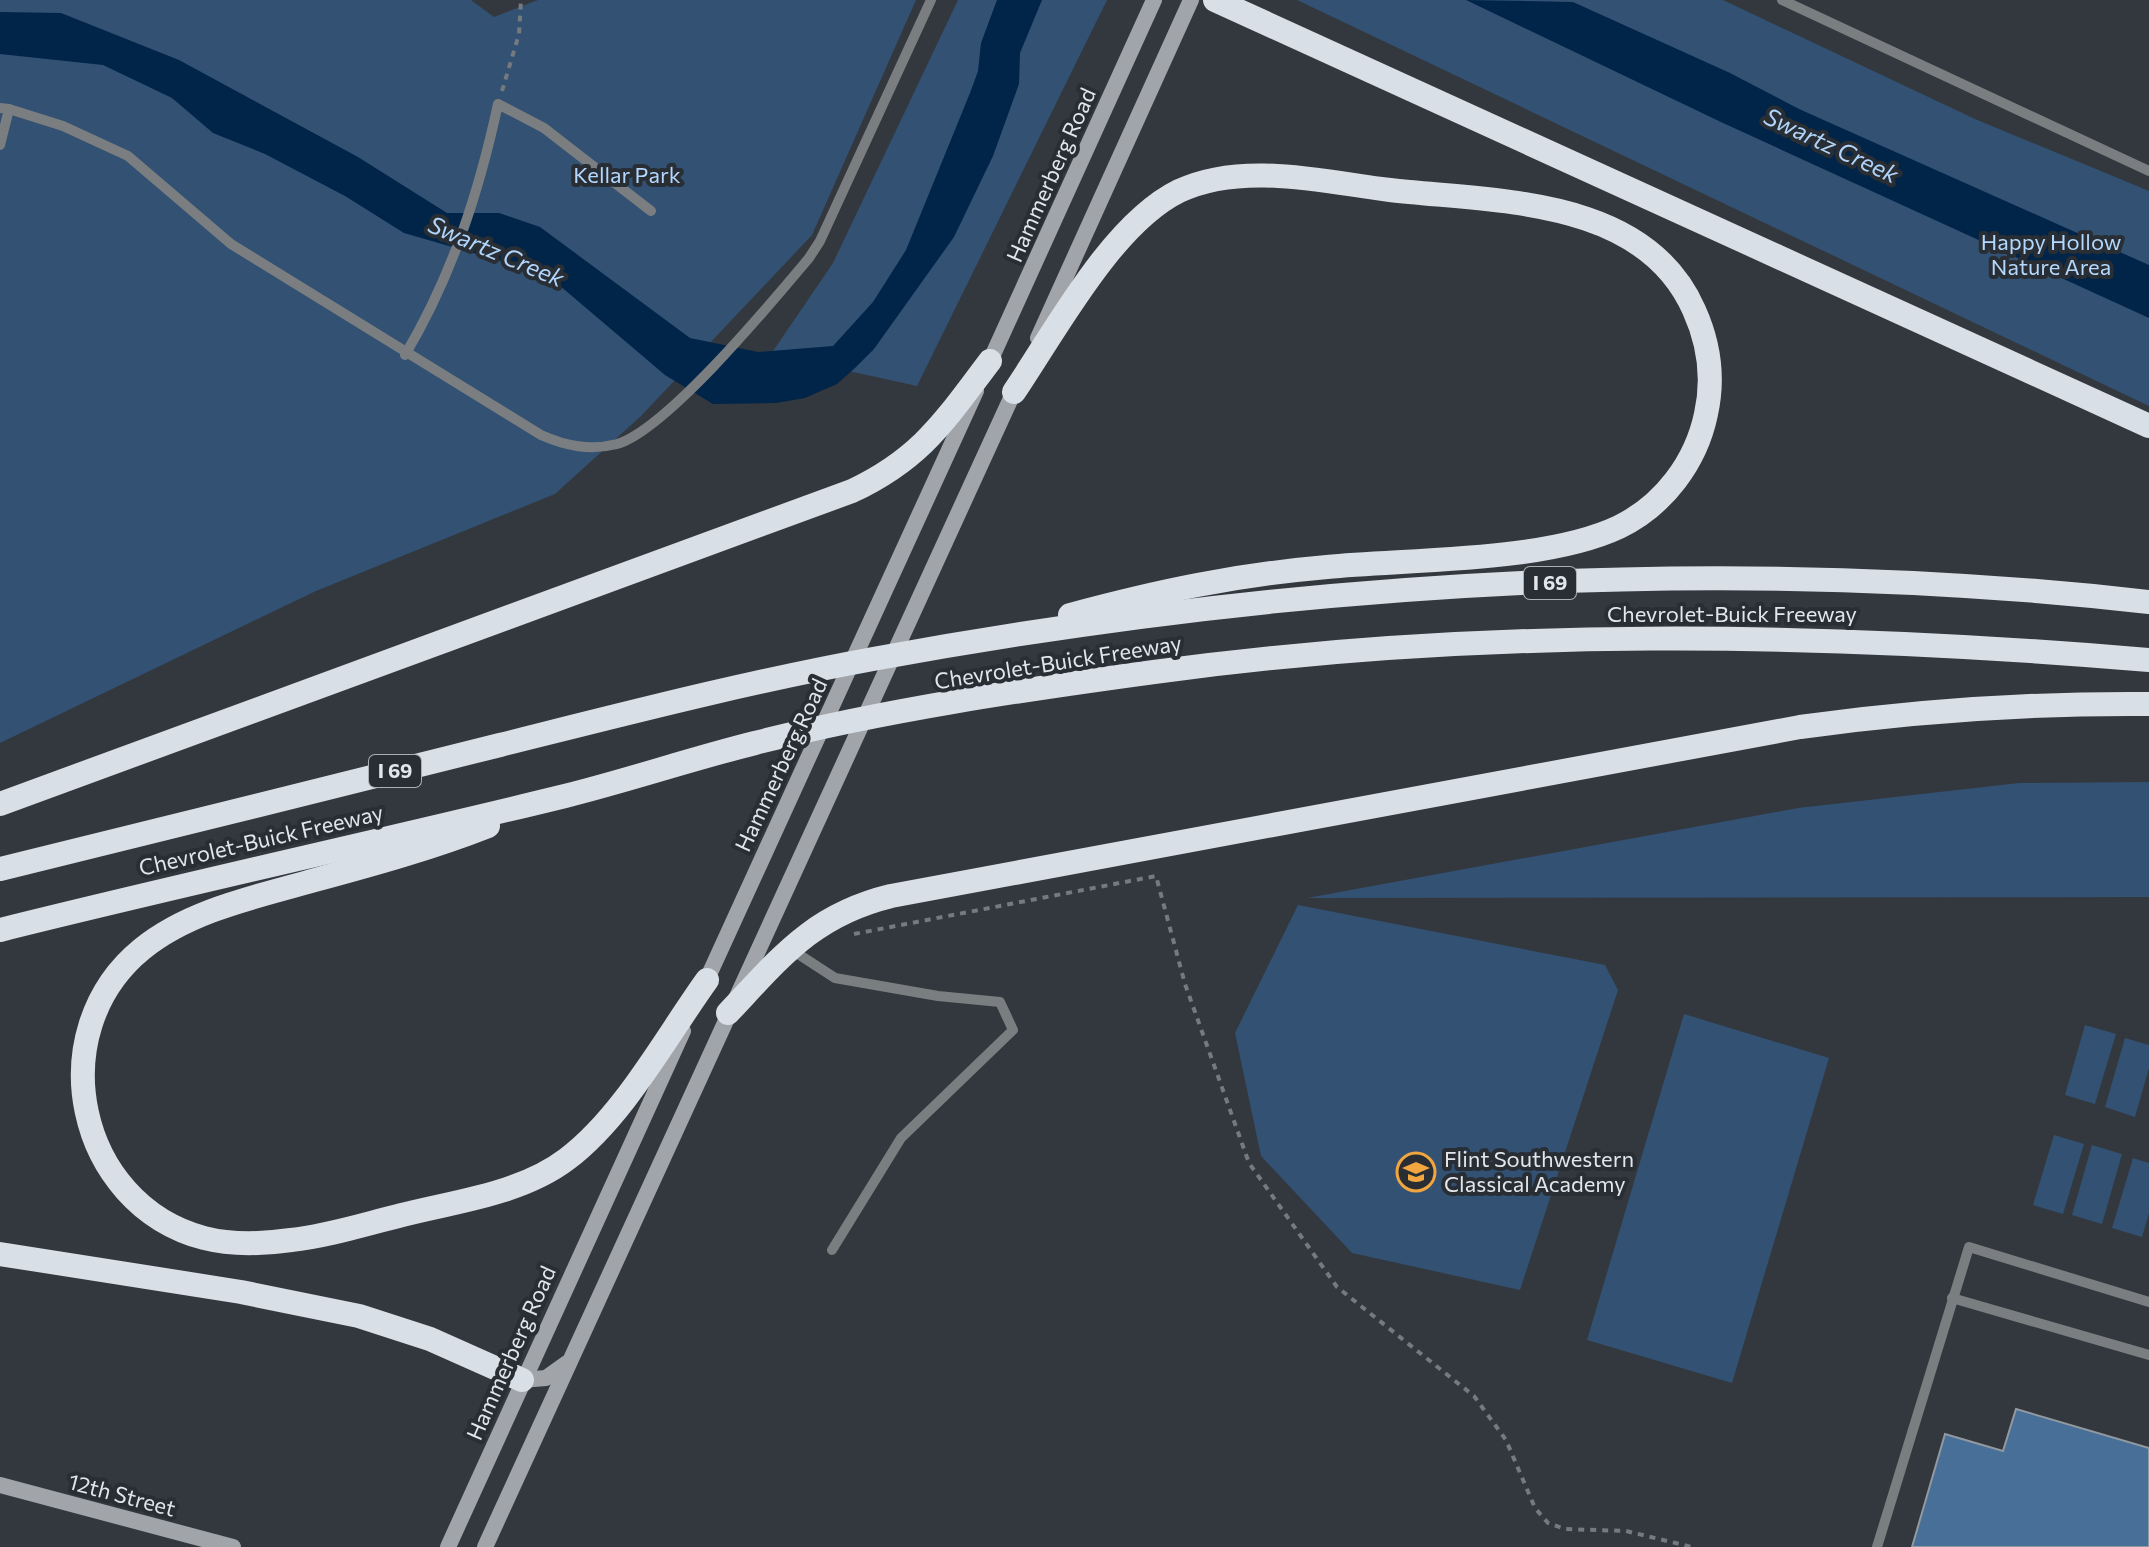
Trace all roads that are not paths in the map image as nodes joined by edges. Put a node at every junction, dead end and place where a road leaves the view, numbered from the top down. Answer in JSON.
{"nodes":[{"id":1,"x":931,"y":0,"type":"edge"},
{"id":2,"x":1191,"y":0,"type":"edge"},
{"id":3,"x":1215,"y":0,"type":"edge"},
{"id":4,"x":1782,"y":0,"type":"edge"},
{"id":5,"x":1155,"y":2,"type":"edge"},
{"id":6,"x":4,"y":108,"type":"edge"},
{"id":7,"x":0,"y":145,"type":"edge"},
{"id":8,"x":2149,"y":171,"type":"edge"},
{"id":9,"x":651,"y":211,"type":"dead end"},
{"id":10,"x":405,"y":355,"type":"junction"},
{"id":11,"x":990,"y":361,"type":"junction"},
{"id":12,"x":1014,"y":392,"type":"junction"},
{"id":13,"x":2149,"y":426,"type":"edge"},
{"id":14,"x":2149,"y":602,"type":"edge"},
{"id":15,"x":960,"y":644,"type":"junction"},
{"id":16,"x":2149,"y":660,"type":"edge"},
{"id":17,"x":2149,"y":704,"type":"edge"},
{"id":18,"x":569,"y":795,"type":"junction"},
{"id":19,"x":0,"y":804,"type":"edge"},
{"id":20,"x":0,"y":869,"type":"edge"},
{"id":21,"x":0,"y":930,"type":"edge"},
{"id":22,"x":791,"y":948,"type":"junction"},
{"id":23,"x":707,"y":980,"type":"junction"},
{"id":24,"x":728,"y":1013,"type":"junction"},
{"id":25,"x":832,"y":1250,"type":"dead end"},
{"id":26,"x":0,"y":1254,"type":"edge"},
{"id":27,"x":1952,"y":1298,"type":"junction"},
{"id":28,"x":2149,"y":1302,"type":"edge"},
{"id":29,"x":2149,"y":1355,"type":"edge"},
{"id":30,"x":568,"y":1363,"type":"junction"},
{"id":31,"x":522,"y":1380,"type":"junction"},
{"id":32,"x":0,"y":1485,"type":"edge"},
{"id":33,"x":233,"y":1547,"type":"edge"},
{"id":34,"x":448,"y":1547,"type":"edge"},
{"id":35,"x":485,"y":1547,"type":"edge"},
{"id":36,"x":1877,"y":1547,"type":"edge"}],
"edges":[{"from":1,"to":10,"type":"lane"},
{"from":2,"to":12,"type":"street"},
{"from":3,"to":13,"type":"highway"},
{"from":4,"to":8,"type":"lane"},
{"from":5,"to":11,"type":"street","name":"Hammerberg Road"},
{"from":6,"to":7,"type":"lane"},
{"from":6,"to":10,"type":"lane"},
{"from":9,"to":10,"type":"lane"},
{"from":11,"to":19,"type":"highway"},
{"from":11,"to":23,"type":"street","name":"Hammerberg Road"},
{"from":12,"to":15,"type":"highway"},
{"from":12,"to":24,"type":"street"},
{"from":14,"to":15,"type":"highway","name":"Chevrolet-Buick Freeway","number":"I 69"},
{"from":15,"to":20,"type":"highway","name":"Chevrolet-Buick Freeway","number":"I 69"},
{"from":16,"to":18,"type":"highway","name":"Chevrolet-Buick Freeway"},
{"from":17,"to":22,"type":"highway"},
{"from":18,"to":21,"type":"highway","name":"Chevrolet-Buick Freeway"},
{"from":18,"to":23,"type":"highway"},
{"from":22,"to":24,"type":"highway"},
{"from":22,"to":25,"type":"lane"},
{"from":23,"to":31,"type":"street","name":"Hammerberg Road"},
{"from":24,"to":30,"type":"street"},
{"from":26,"to":31,"type":"highway"},
{"from":27,"to":28,"type":"lane"},
{"from":27,"to":29,"type":"lane"},
{"from":27,"to":36,"type":"lane"},
{"from":30,"to":31,"type":"street"},
{"from":30,"to":35,"type":"street"},
{"from":31,"to":34,"type":"street","name":"Hammerberg Road"},
{"from":32,"to":33,"type":"street","name":"12th Street"}]}
